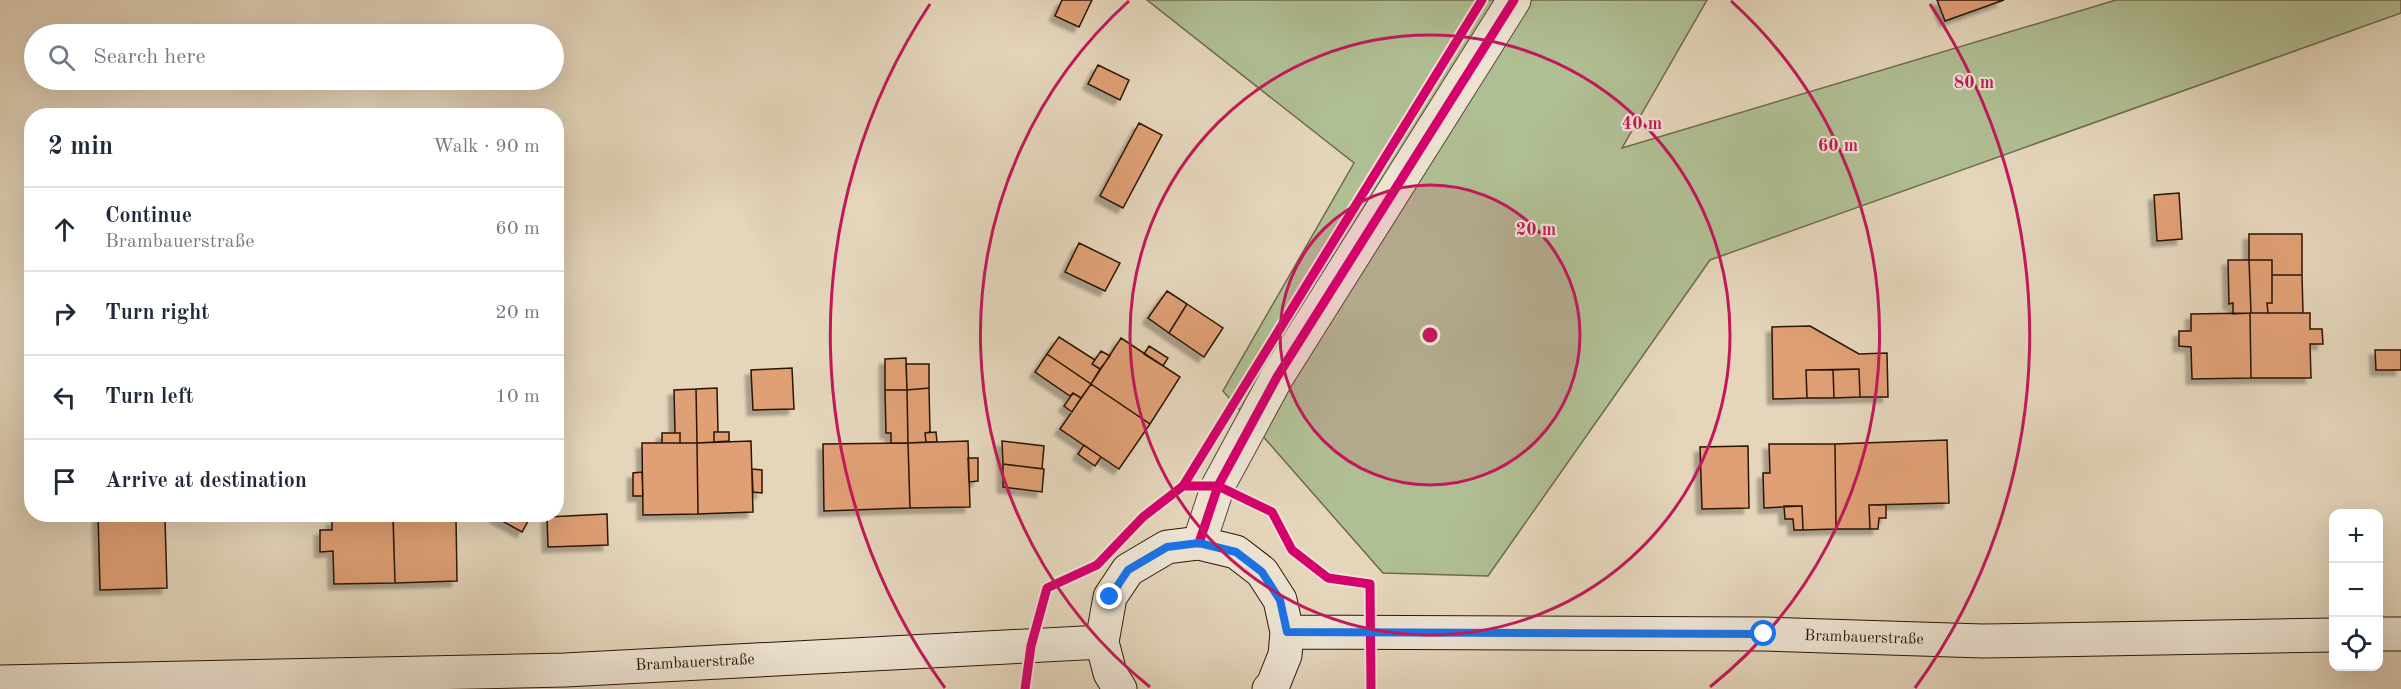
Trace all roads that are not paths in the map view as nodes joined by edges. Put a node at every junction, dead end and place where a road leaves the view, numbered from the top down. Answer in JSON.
{"nodes":[{"id":1,"x":1515,"y":0,"type":"edge"},
{"id":2,"x":1199,"y":543,"type":"junction"},
{"id":3,"x":1287,"y":632,"type":"junction"},
{"id":4,"x":2383,"y":634,"type":"edge"},
{"id":5,"x":2401,"y":634,"type":"edge"},
{"id":6,"x":2329,"y":635,"type":"edge"},
{"id":7,"x":1102,"y":642,"type":"junction"},
{"id":8,"x":0,"y":682,"type":"edge"},
{"id":9,"x":1120,"y":689,"type":"edge"},
{"id":10,"x":1269,"y":689,"type":"edge"}],
"edges":[{"from":1,"to":2,"type":"main road"},
{"from":2,"to":3,"type":"main road"},
{"from":2,"to":7,"type":"main road"},
{"from":3,"to":6,"type":"main road","name":"Brambauerstraße"},
{"from":3,"to":10,"type":"main road"},
{"from":4,"to":5,"type":"main road"},
{"from":7,"to":8,"type":"main road","name":"Brambauerstraße"},
{"from":7,"to":9,"type":"main road"}]}
